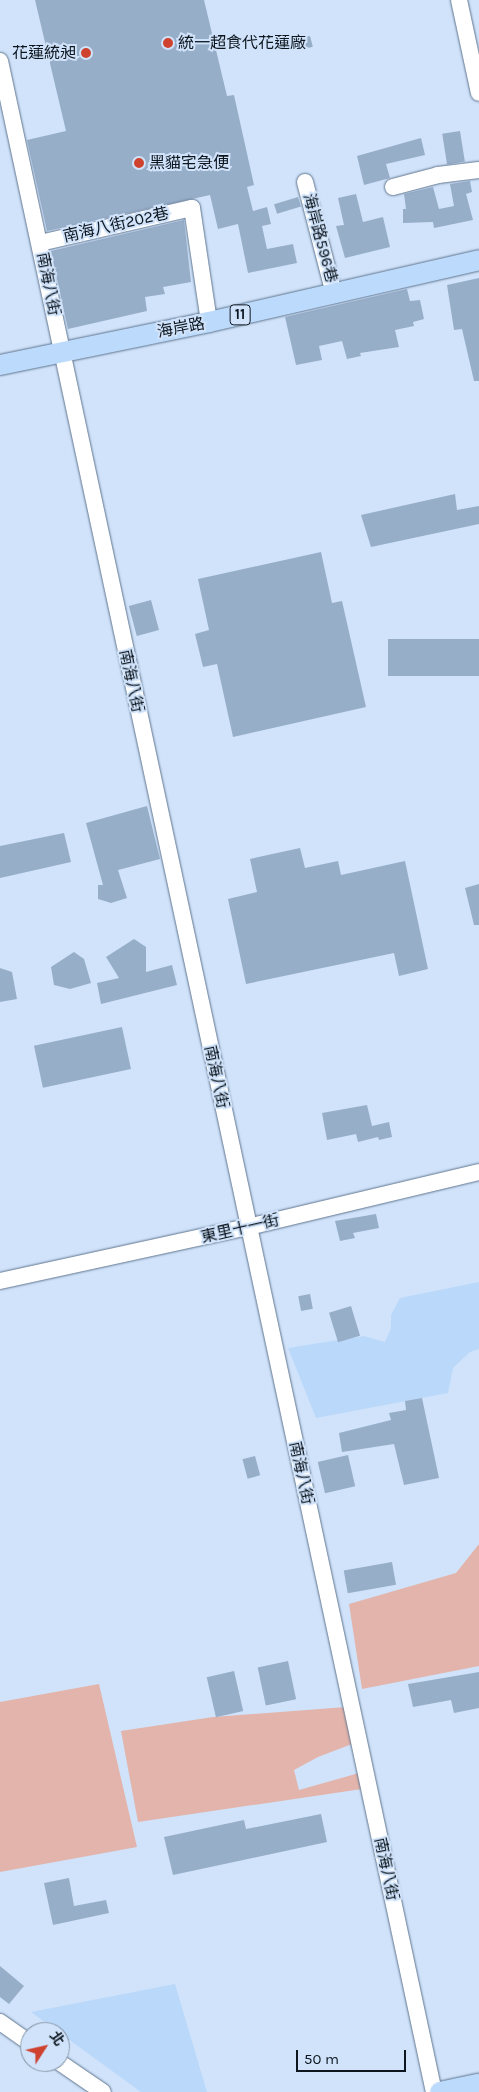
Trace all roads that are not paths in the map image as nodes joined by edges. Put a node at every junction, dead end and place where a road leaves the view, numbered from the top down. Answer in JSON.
{"nodes":[{"id":1,"x":459,"y":0,"type":"edge"},
{"id":2,"x":0,"y":61,"type":"edge"},
{"id":3,"x":479,"y":93,"type":"edge"},
{"id":4,"x":479,"y":170,"type":"edge"},
{"id":5,"x":305,"y":182,"type":"dead end"},
{"id":6,"x":392,"y":187,"type":"dead end"},
{"id":7,"x":40,"y":243,"type":"junction"},
{"id":8,"x":479,"y":260,"type":"edge"},
{"id":9,"x":334,"y":294,"type":"junction"},
{"id":10,"x":209,"y":322,"type":"junction"},
{"id":11,"x":61,"y":352,"type":"junction"},
{"id":12,"x":0,"y":365,"type":"edge"},
{"id":13,"x":479,"y":1172,"type":"edge"},
{"id":14,"x":248,"y":1227,"type":"junction"},
{"id":15,"x":0,"y":1281,"type":"edge"},
{"id":16,"x":0,"y":2022,"type":"edge"},
{"id":17,"x":20,"y":2036,"type":"edge"},
{"id":18,"x":70,"y":2070,"type":"edge"},
{"id":19,"x":479,"y":2084,"type":"edge"},
{"id":20,"x":103,"y":2092,"type":"edge"},
{"id":21,"x":434,"y":2092,"type":"edge"},
{"id":22,"x":440,"y":2092,"type":"edge"}],
"edges":[{"from":1,"to":3,"type":"street"},
{"from":2,"to":7,"type":"street","name":"南海八街"},
{"from":4,"to":6,"type":"street"},
{"from":5,"to":9,"type":"street","name":"海岸路596巷"},
{"from":7,"to":10,"type":"street","name":"南海八街202巷"},
{"from":7,"to":11,"type":"street","name":"南海八街"},
{"from":8,"to":9,"type":"main road","name":"海岸路","number":"11"},
{"from":9,"to":10,"type":"main road","name":"海岸路","number":"11"},
{"from":10,"to":11,"type":"main road","name":"海岸路","number":"11"},
{"from":11,"to":12,"type":"main road","name":"海岸路","number":"11"},
{"from":11,"to":14,"type":"street","name":"南海八街"},
{"from":13,"to":14,"type":"street","name":"東里十一街"},
{"from":14,"to":15,"type":"street","name":"東里十一街"},
{"from":14,"to":21,"type":"street","name":"南海八街"},
{"from":16,"to":17,"type":"street"},
{"from":18,"to":20,"type":"street"},
{"from":19,"to":22,"type":"main road"}]}
